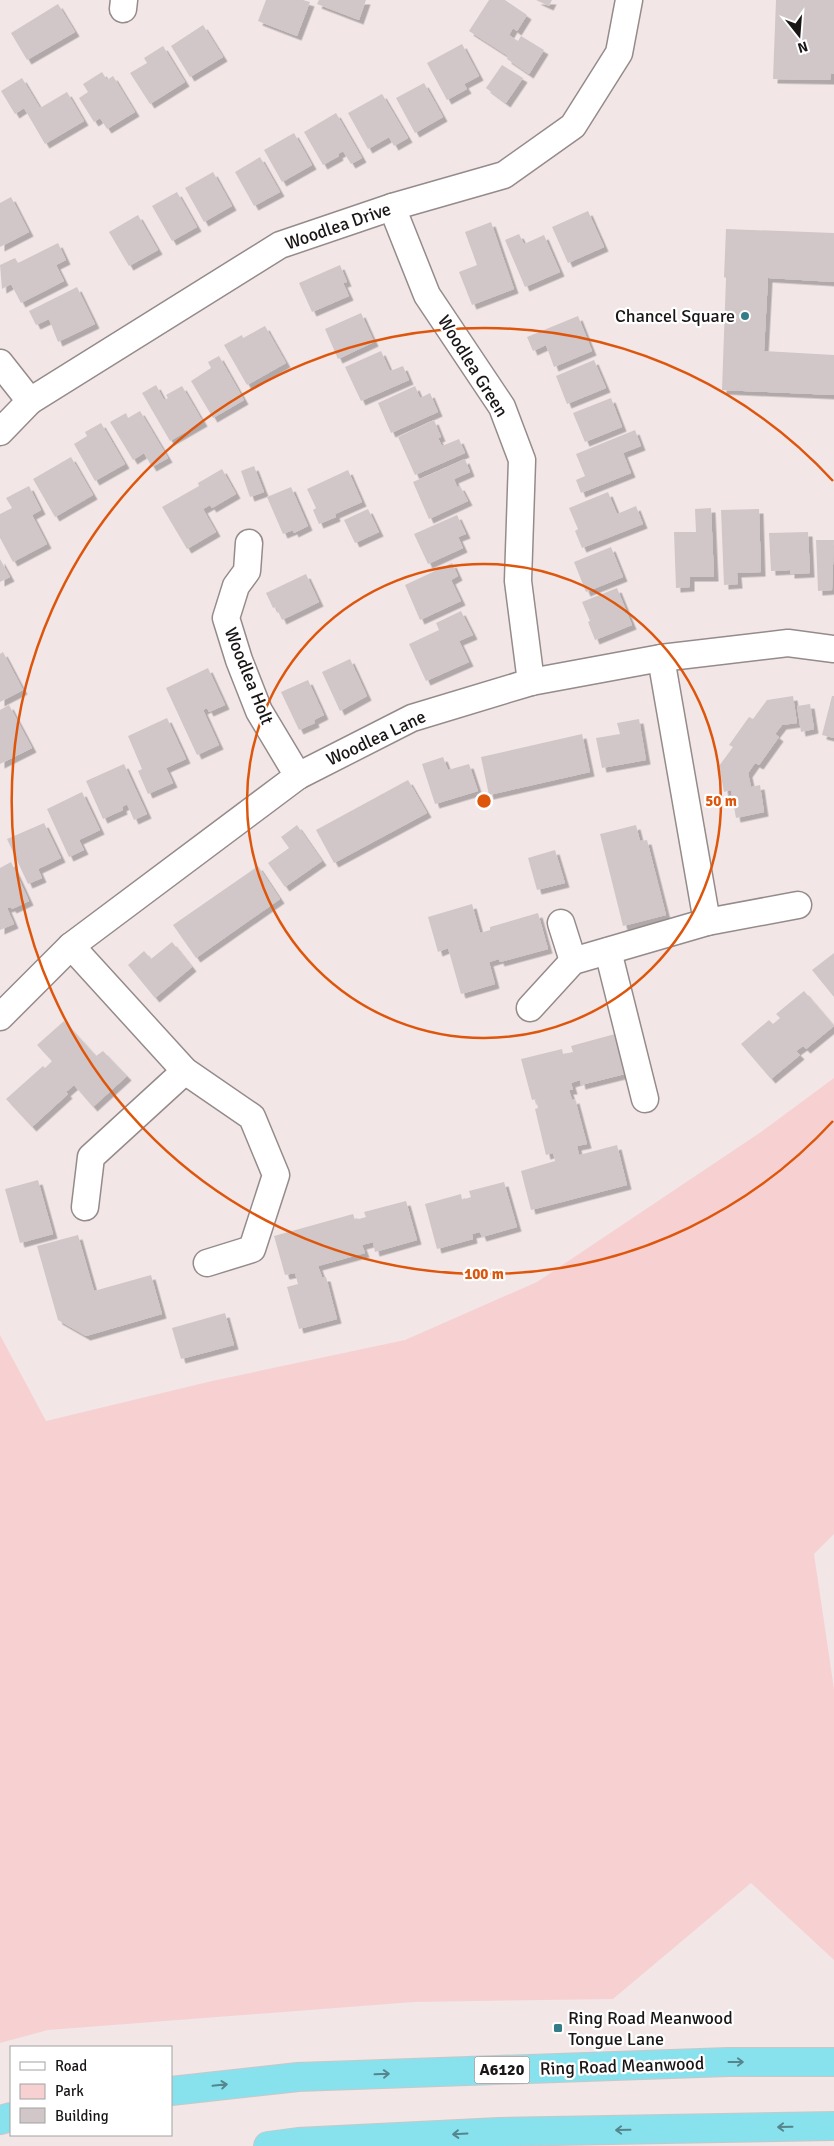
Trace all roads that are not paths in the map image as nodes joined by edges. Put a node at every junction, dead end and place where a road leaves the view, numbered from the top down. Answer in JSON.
{"nodes":[{"id":1,"x":629,"y":0,"type":"edge"},
{"id":2,"x":392,"y":207,"type":"junction"},
{"id":3,"x":0,"y":364,"type":"edge"},
{"id":4,"x":30,"y":401,"type":"junction"},
{"id":5,"x":0,"y":432,"type":"edge"},
{"id":6,"x":249,"y":544,"type":"dead end"},
{"id":7,"x":834,"y":649,"type":"edge"},
{"id":8,"x":661,"y":658,"type":"junction"},
{"id":9,"x":531,"y":682,"type":"junction"},
{"id":10,"x":298,"y":776,"type":"junction"},
{"id":11,"x":798,"y":905,"type":"dead end"},
{"id":12,"x":707,"y":922,"type":"junction"},
{"id":13,"x":561,"y":923,"type":"dead end"},
{"id":14,"x":71,"y":946,"type":"junction"},
{"id":15,"x":608,"y":951,"type":"junction"},
{"id":16,"x":573,"y":961,"type":"junction"},
{"id":17,"x":530,"y":1008,"type":"dead end"},
{"id":18,"x":0,"y":1017,"type":"edge"},
{"id":19,"x":185,"y":1071,"type":"junction"},
{"id":20,"x":645,"y":1099,"type":"dead end"},
{"id":21,"x":85,"y":1207,"type":"dead end"},
{"id":22,"x":207,"y":1263,"type":"dead end"},
{"id":23,"x":834,"y":2062,"type":"edge"},
{"id":24,"x":172,"y":2091,"type":"edge"},
{"id":25,"x":834,"y":2126,"type":"edge"},
{"id":26,"x":268,"y":2146,"type":"edge"}],
"edges":[{"from":1,"to":2,"type":"street","name":"Woodlea Drive"},
{"from":2,"to":4,"type":"street","name":"Woodlea Drive"},
{"from":2,"to":9,"type":"street","name":"Woodlea Green"},
{"from":3,"to":4,"type":"street"},
{"from":4,"to":5,"type":"street","name":"Woodlea Drive"},
{"from":6,"to":10,"type":"street","name":"Woodlea Holt"},
{"from":7,"to":8,"type":"street","name":"Woodlea Lane"},
{"from":8,"to":9,"type":"street","name":"Woodlea Lane"},
{"from":8,"to":12,"type":"street"},
{"from":9,"to":10,"type":"street","name":"Woodlea Lane"},
{"from":10,"to":14,"type":"street","name":"Woodlea Lane"},
{"from":11,"to":12,"type":"street"},
{"from":12,"to":15,"type":"street"},
{"from":13,"to":16,"type":"street"},
{"from":14,"to":18,"type":"street","name":"Woodlea Lane"},
{"from":14,"to":19,"type":"street"},
{"from":15,"to":16,"type":"street"},
{"from":15,"to":20,"type":"street"},
{"from":16,"to":17,"type":"street"},
{"from":19,"to":21,"type":"street"},
{"from":19,"to":22,"type":"street"},
{"from":24,"to":23,"type":"highway","name":"Ring Road Meanwood","number":"A6120","one_way":true},
{"from":25,"to":26,"type":"highway","one_way":true}]}
